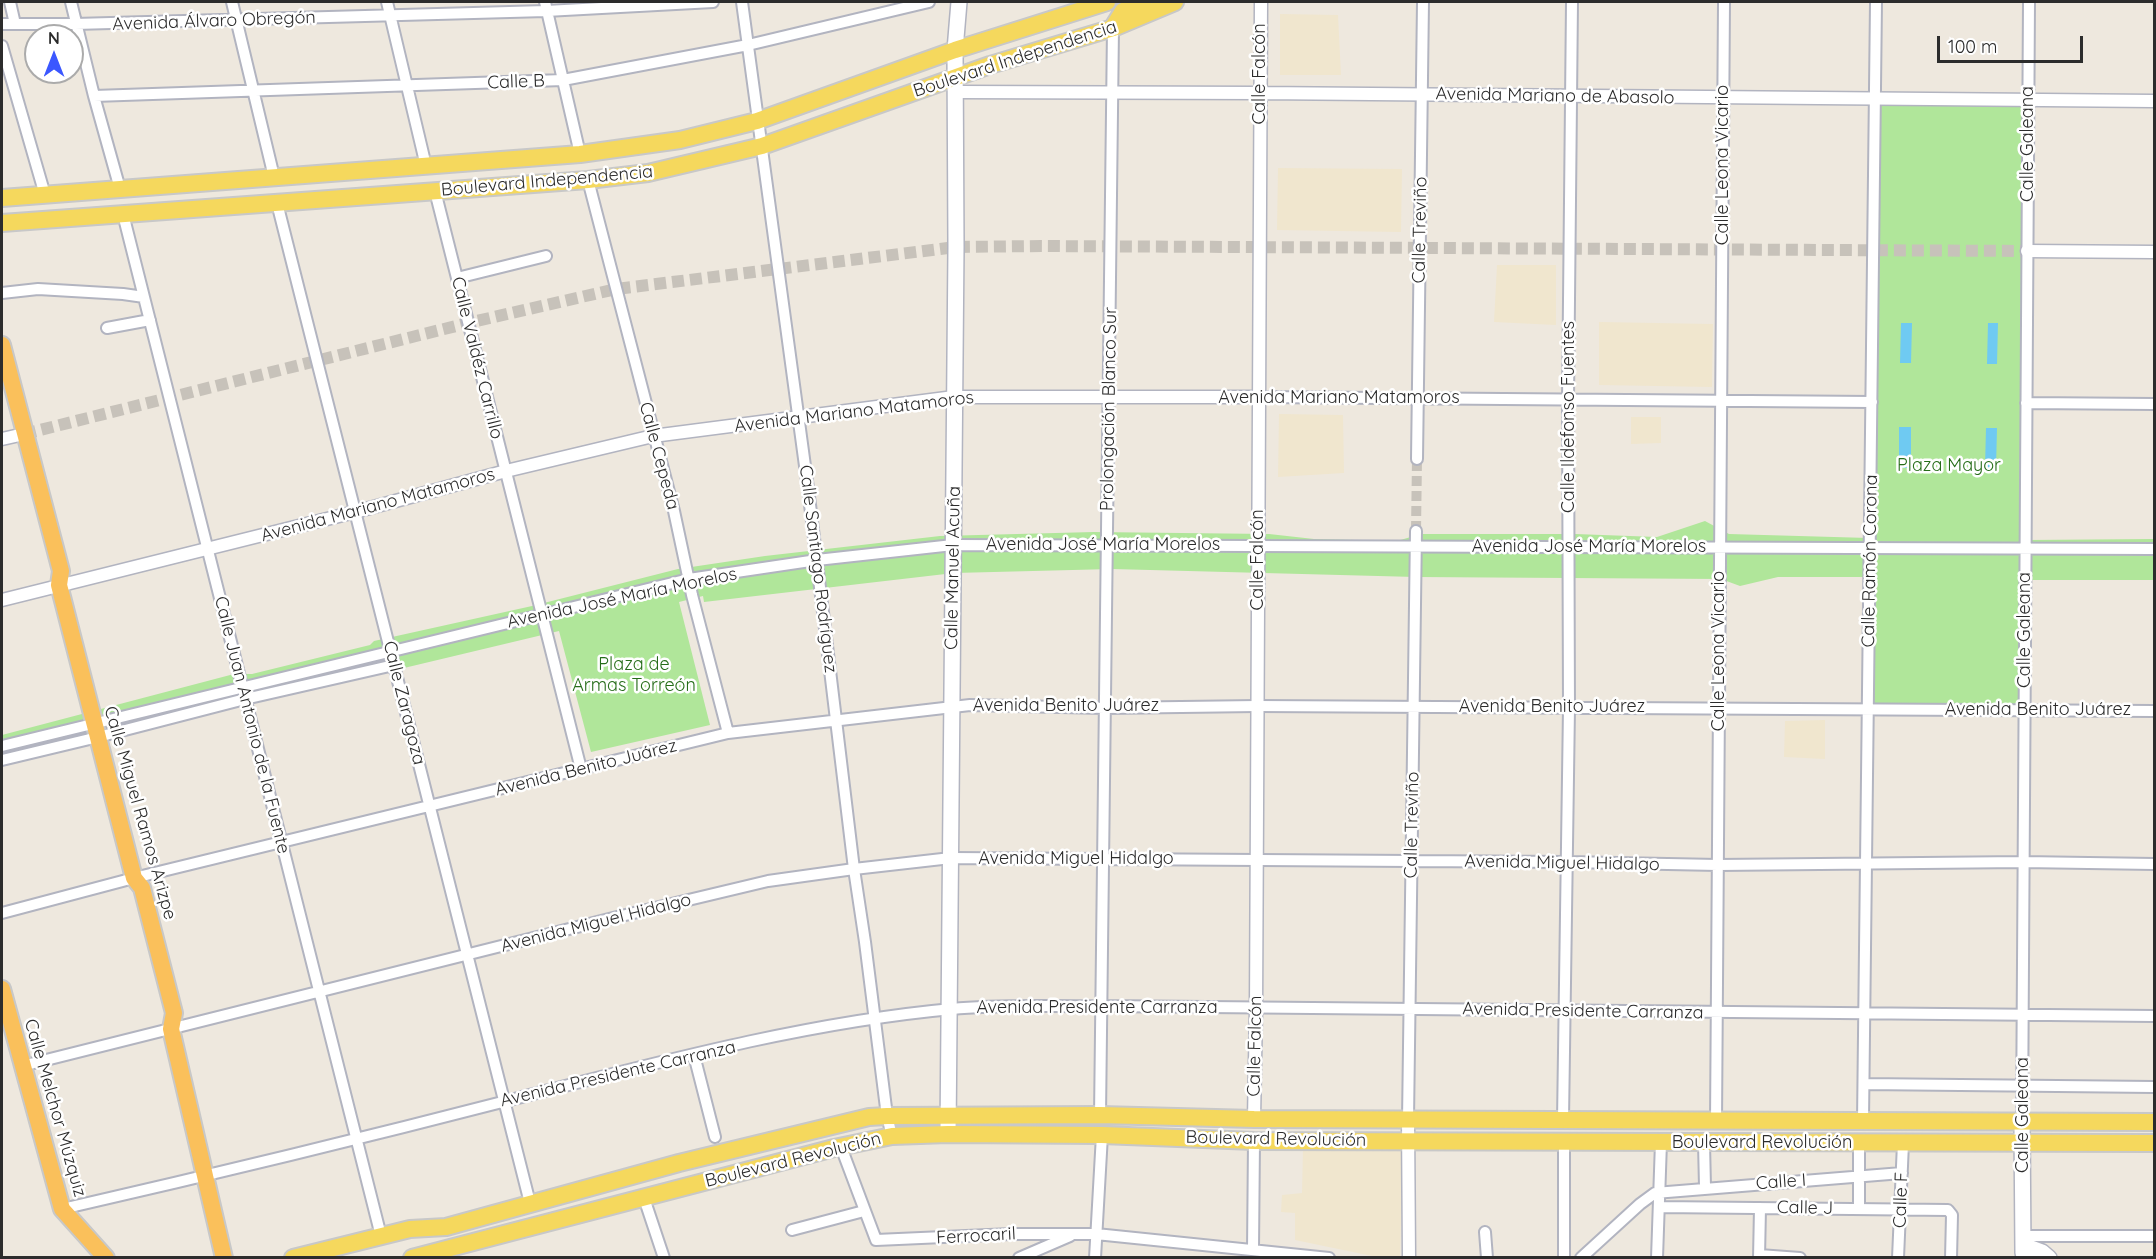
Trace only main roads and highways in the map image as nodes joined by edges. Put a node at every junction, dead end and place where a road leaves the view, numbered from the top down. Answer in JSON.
{"nodes":[{"id":1,"x":959,"y":2,"type":"edge"},
{"id":2,"x":1107,"y":2,"type":"edge"},
{"id":3,"x":1143,"y":2,"type":"edge"},
{"id":4,"x":1175,"y":2,"type":"edge"},
{"id":5,"x":1113,"y":27,"type":"junction"},
{"id":6,"x":955,"y":50,"type":"junction"},
{"id":7,"x":956,"y":85,"type":"junction"},
{"id":8,"x":505,"y":160,"type":"junction"},
{"id":9,"x":274,"y":177,"type":"junction"},
{"id":10,"x":435,"y":191,"type":"junction"},
{"id":11,"x":2,"y":198,"type":"edge"},
{"id":12,"x":215,"y":207,"type":"junction"},
{"id":13,"x":2,"y":223,"type":"edge"},
{"id":14,"x":2,"y":345,"type":"edge"},
{"id":15,"x":2,"y":989,"type":"edge"},
{"id":16,"x":948,"y":1116,"type":"junction"},
{"id":17,"x":2022,"y":1122,"type":"junction"},
{"id":18,"x":2154,"y":1122,"type":"edge"},
{"id":19,"x":948,"y":1134,"type":"junction"},
{"id":20,"x":2022,"y":1142,"type":"junction"},
{"id":21,"x":2154,"y":1143,"type":"edge"},
{"id":22,"x":446,"y":1227,"type":"junction"},
{"id":23,"x":2024,"y":1250,"type":"edge"},
{"id":24,"x":106,"y":1257,"type":"edge"},
{"id":25,"x":224,"y":1257,"type":"edge"},
{"id":26,"x":293,"y":1257,"type":"edge"},
{"id":27,"x":331,"y":1257,"type":"edge"},
{"id":28,"x":412,"y":1257,"type":"edge"},
{"id":29,"x":2049,"y":1257,"type":"edge"}],
"edges":[{"from":1,"to":6,"type":"main road","name":"Calle Manuel Acuña"},
{"from":2,"to":6,"type":"main road","name":"Boulevard Independencia"},
{"from":3,"to":5,"type":"main road"},
{"from":4,"to":5,"type":"main road","name":"Boulevard Independencia"},
{"from":5,"to":7,"type":"main road","name":"Boulevard Independencia"},
{"from":6,"to":7,"type":"main road","name":"Calle Manuel Acuña"},
{"from":6,"to":8,"type":"main road","name":"Boulevard Independencia"},
{"from":7,"to":10,"type":"main road","name":"Boulevard Independencia"},
{"from":7,"to":16,"type":"main road","name":"Calle Manuel Acuña"},
{"from":8,"to":9,"type":"main road","name":"Boulevard Independencia"},
{"from":8,"to":10,"type":"main road"},
{"from":9,"to":11,"type":"main road","name":"Boulevard Independencia"},
{"from":9,"to":12,"type":"main road"},
{"from":10,"to":12,"type":"main road","name":"Boulevard Independencia"},
{"from":12,"to":13,"type":"main road","name":"Boulevard Independencia"},
{"from":14,"to":25,"type":"highway","name":"Calle Miguel Ramos Arizpe"},
{"from":15,"to":24,"type":"highway","name":"Calle Melchor Múzquiz"},
{"from":16,"to":17,"type":"main road"},
{"from":16,"to":19,"type":"main road","name":"Calle Manuel Acuña"},
{"from":16,"to":22,"type":"main road"},
{"from":17,"to":18,"type":"main road"},
{"from":17,"to":20,"type":"main road","name":"Calle Galeana"},
{"from":19,"to":20,"type":"main road","name":"Boulevard Revolución"},
{"from":19,"to":28,"type":"main road","name":"Boulevard Revolución"},
{"from":20,"to":21,"type":"main road","name":"Boulevard Revolución"},
{"from":20,"to":23,"type":"main road","name":"Calle Galeana"},
{"from":22,"to":26,"type":"main road"},
{"from":22,"to":27,"type":"main road"},
{"from":23,"to":29,"type":"main road"}]}
